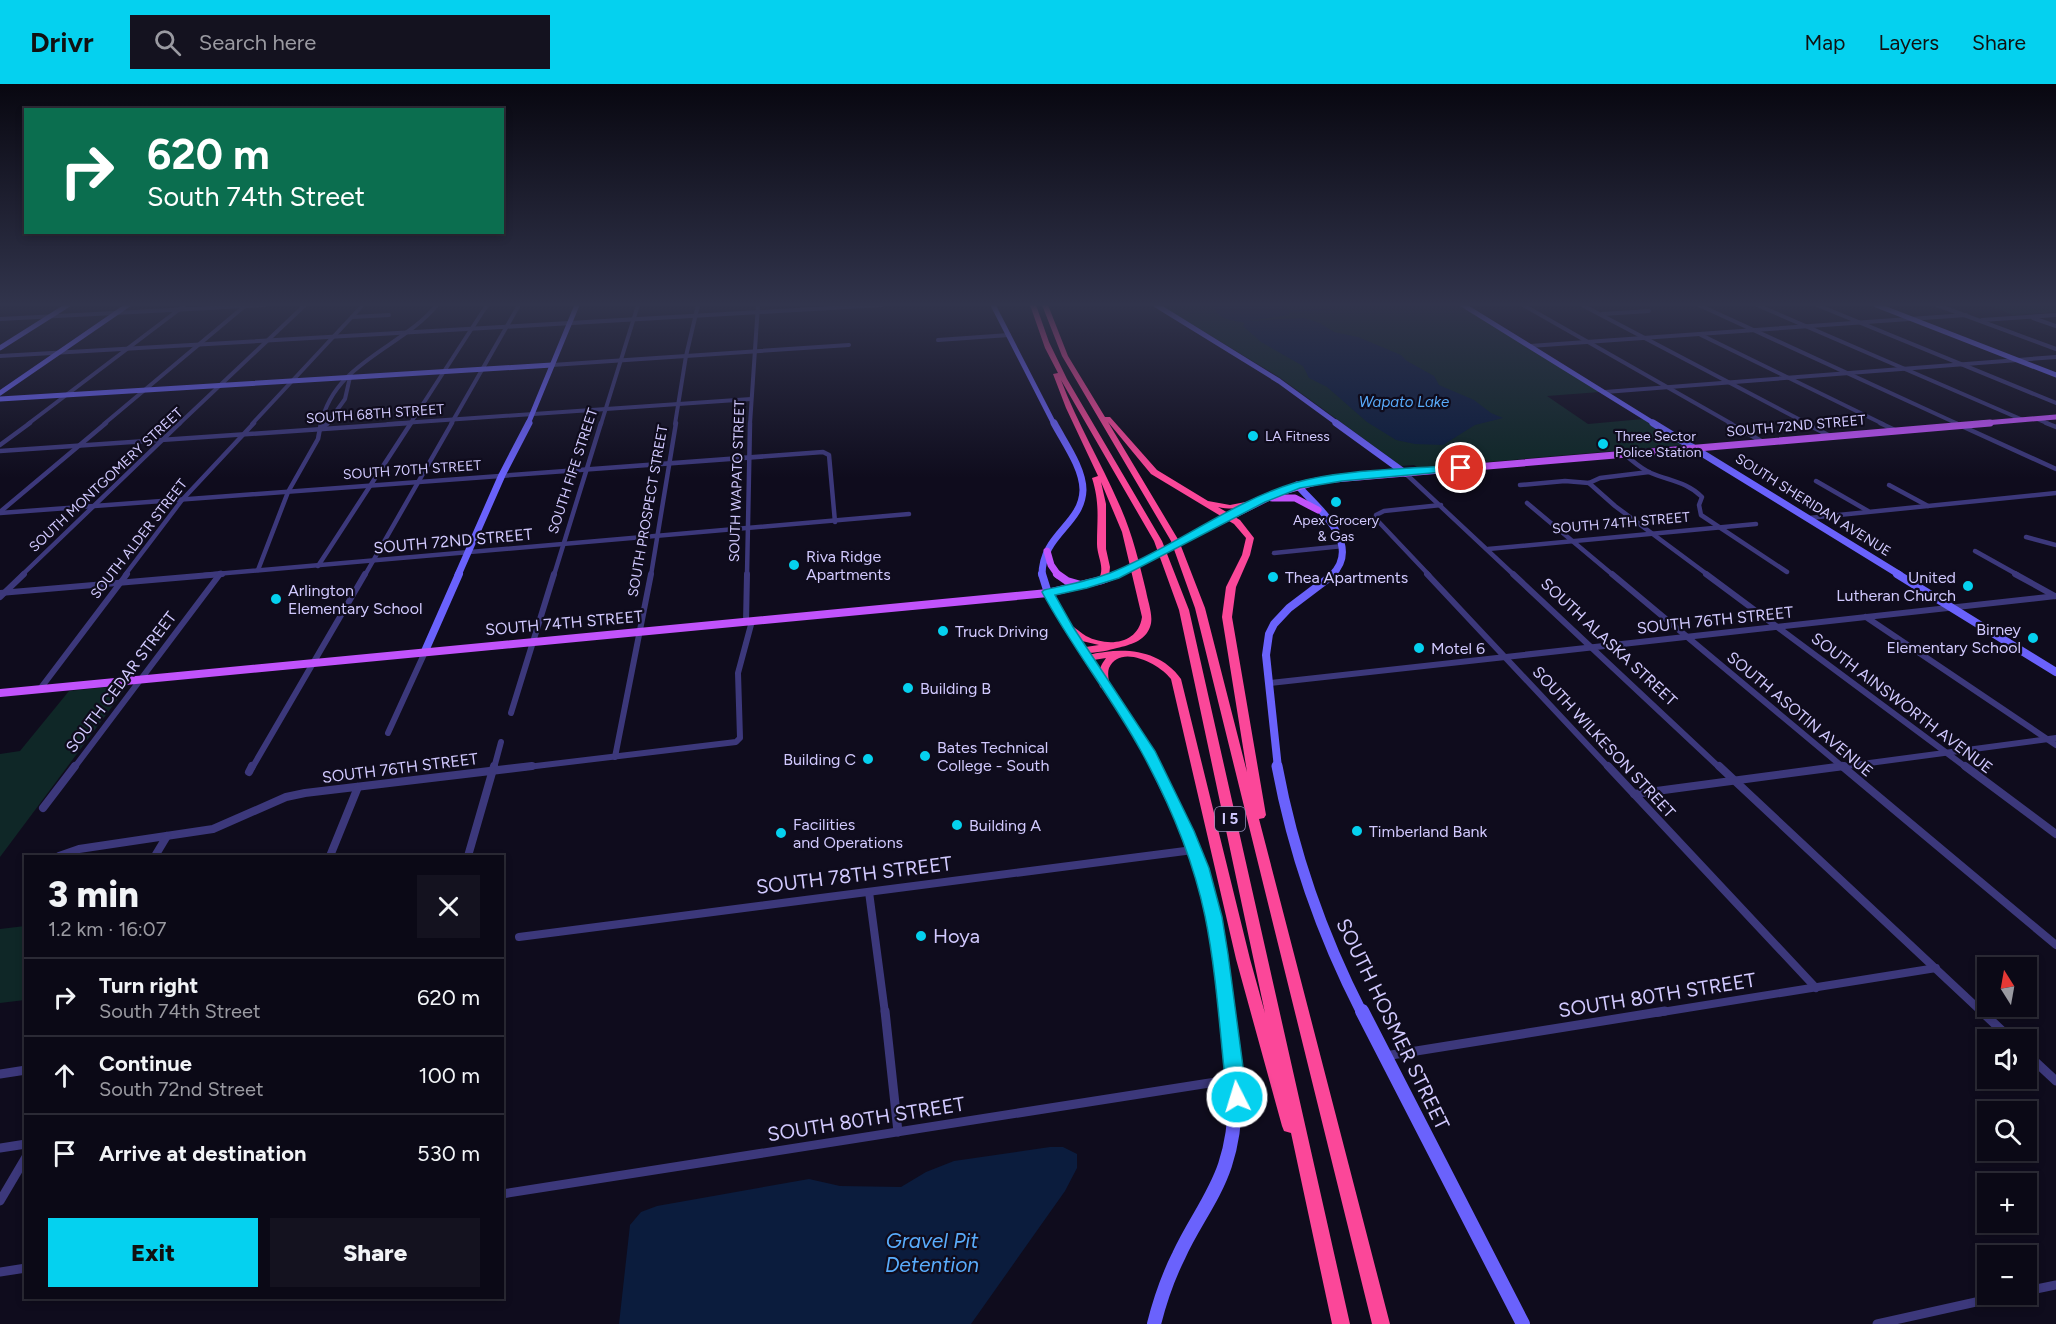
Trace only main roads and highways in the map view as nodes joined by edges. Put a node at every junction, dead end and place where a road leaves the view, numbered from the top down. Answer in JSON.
{"nodes":[{"id":1,"x":1052,"y":363,"type":"edge"},
{"id":2,"x":1056,"y":363,"type":"edge"},
{"id":3,"x":1069,"y":363,"type":"edge"},
{"id":4,"x":1085,"y":391,"type":"junction"},
{"id":5,"x":2056,"y":417,"type":"edge"},
{"id":6,"x":1085,"y":447,"type":"junction"},
{"id":7,"x":1188,"y":493,"type":"junction"},
{"id":8,"x":1260,"y":500,"type":"junction"},
{"id":9,"x":1318,"y":510,"type":"road end"},
{"id":10,"x":1228,"y":517,"type":"junction"},
{"id":11,"x":1047,"y":551,"type":"road end"},
{"id":12,"x":1127,"y":570,"type":"joint"},
{"id":13,"x":1102,"y":580,"type":"junction"},
{"id":14,"x":1083,"y":586,"type":"junction"},
{"id":15,"x":1048,"y":592,"type":"junction"},
{"id":16,"x":1067,"y":627,"type":"junction"},
{"id":17,"x":1121,"y":643,"type":"junction"},
{"id":18,"x":1085,"y":654,"type":"junction"},
{"id":19,"x":1140,"y":654,"type":"junction"},
{"id":20,"x":1105,"y":687,"type":"road end"},
{"id":21,"x":0,"y":693,"type":"edge"},
{"id":22,"x":1266,"y":863,"type":"junction"},
{"id":23,"x":1317,"y":1217,"type":"junction"},
{"id":24,"x":1341,"y":1324,"type":"edge"},
{"id":25,"x":1382,"y":1324,"type":"edge"}],
"edges":[{"from":1,"to":6,"type":"highway"},
{"from":2,"to":23,"type":"highway","number":"I 5"},
{"from":3,"to":4,"type":"highway","number":"I 5"},
{"from":4,"to":7,"type":"highway"},
{"from":4,"to":22,"type":"highway","number":"I 5"},
{"from":5,"to":8,"type":"main road","name":"SOUTH 72ND STREET"},
{"from":6,"to":13,"type":"highway"},
{"from":6,"to":17,"type":"highway"},
{"from":7,"to":8,"type":"highway"},
{"from":7,"to":10,"type":"highway"},
{"from":8,"to":9,"type":"main road"},
{"from":8,"to":10,"type":"main road","name":"SOUTH 72ND STREET"},
{"from":10,"to":12,"type":"main road","name":"SOUTH 72ND STREET","bridge":true},
{"from":10,"to":22,"type":"highway"},
{"from":11,"to":14,"type":"main road"},
{"from":12,"to":13,"type":"main road","name":"SOUTH 74TH STREET"},
{"from":13,"to":14,"type":"main road","name":"SOUTH 74TH STREET"},
{"from":14,"to":15,"type":"main road","name":"SOUTH 74TH STREET"},
{"from":15,"to":16,"type":"main road"},
{"from":15,"to":21,"type":"main road","name":"SOUTH 74TH STREET"},
{"from":16,"to":17,"type":"highway"},
{"from":16,"to":18,"type":"main road"},
{"from":17,"to":18,"type":"highway"},
{"from":18,"to":19,"type":"highway"},
{"from":19,"to":20,"type":"highway"},
{"from":19,"to":23,"type":"highway"},
{"from":22,"to":25,"type":"highway","number":"I 5"},
{"from":23,"to":24,"type":"highway","number":"I 5"}]}
